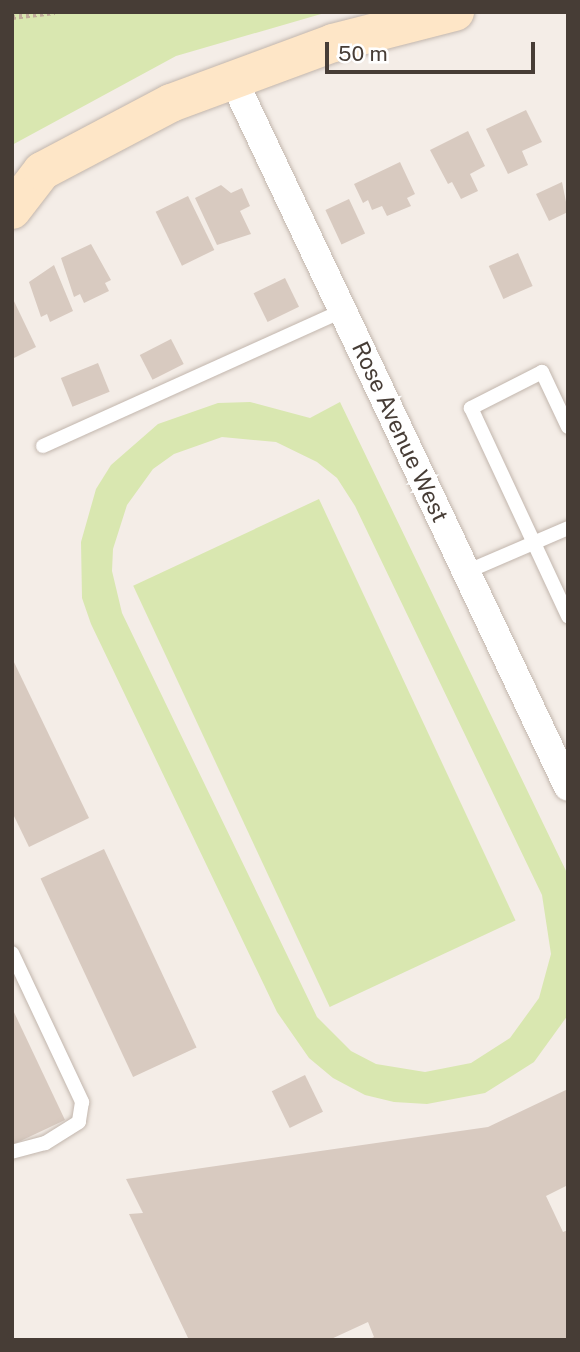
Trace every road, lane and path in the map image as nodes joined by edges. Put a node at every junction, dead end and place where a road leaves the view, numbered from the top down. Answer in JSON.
{"nodes":[{"id":1,"x":55,"y":12,"type":"edge"},
{"id":2,"x":454,"y":12,"type":"edge"},
{"id":3,"x":12,"y":17,"type":"edge"},
{"id":4,"x":232,"y":77,"type":"junction"},
{"id":5,"x":27,"y":174,"type":"edge"},
{"id":6,"x":12,"y":210,"type":"edge"},
{"id":7,"x":342,"y":311,"type":"junction"},
{"id":8,"x":568,"y":427,"type":"edge"},
{"id":9,"x":43,"y":446,"type":"dead end"},
{"id":10,"x":568,"y":528,"type":"edge"},
{"id":11,"x":533,"y":541,"type":"junction"},
{"id":12,"x":466,"y":572,"type":"junction"},
{"id":13,"x":568,"y":616,"type":"edge"},
{"id":14,"x":567,"y":786,"type":"edge"},
{"id":15,"x":12,"y":953,"type":"edge"},
{"id":16,"x":12,"y":1152,"type":"edge"}],
"edges":[{"from":1,"to":3,"type":"path"},
{"from":2,"to":4,"type":"street"},
{"from":4,"to":5,"type":"street"},
{"from":4,"to":7,"type":"street","name":"Rose Avenue West"},
{"from":5,"to":6,"type":"street"},
{"from":7,"to":9,"type":"lane"},
{"from":7,"to":12,"type":"street","name":"Rose Avenue West"},
{"from":8,"to":11,"type":"lane"},
{"from":10,"to":11,"type":"lane"},
{"from":11,"to":12,"type":"lane"},
{"from":11,"to":13,"type":"lane"},
{"from":12,"to":14,"type":"street","name":"Rose Avenue West"},
{"from":15,"to":16,"type":"lane"}]}
